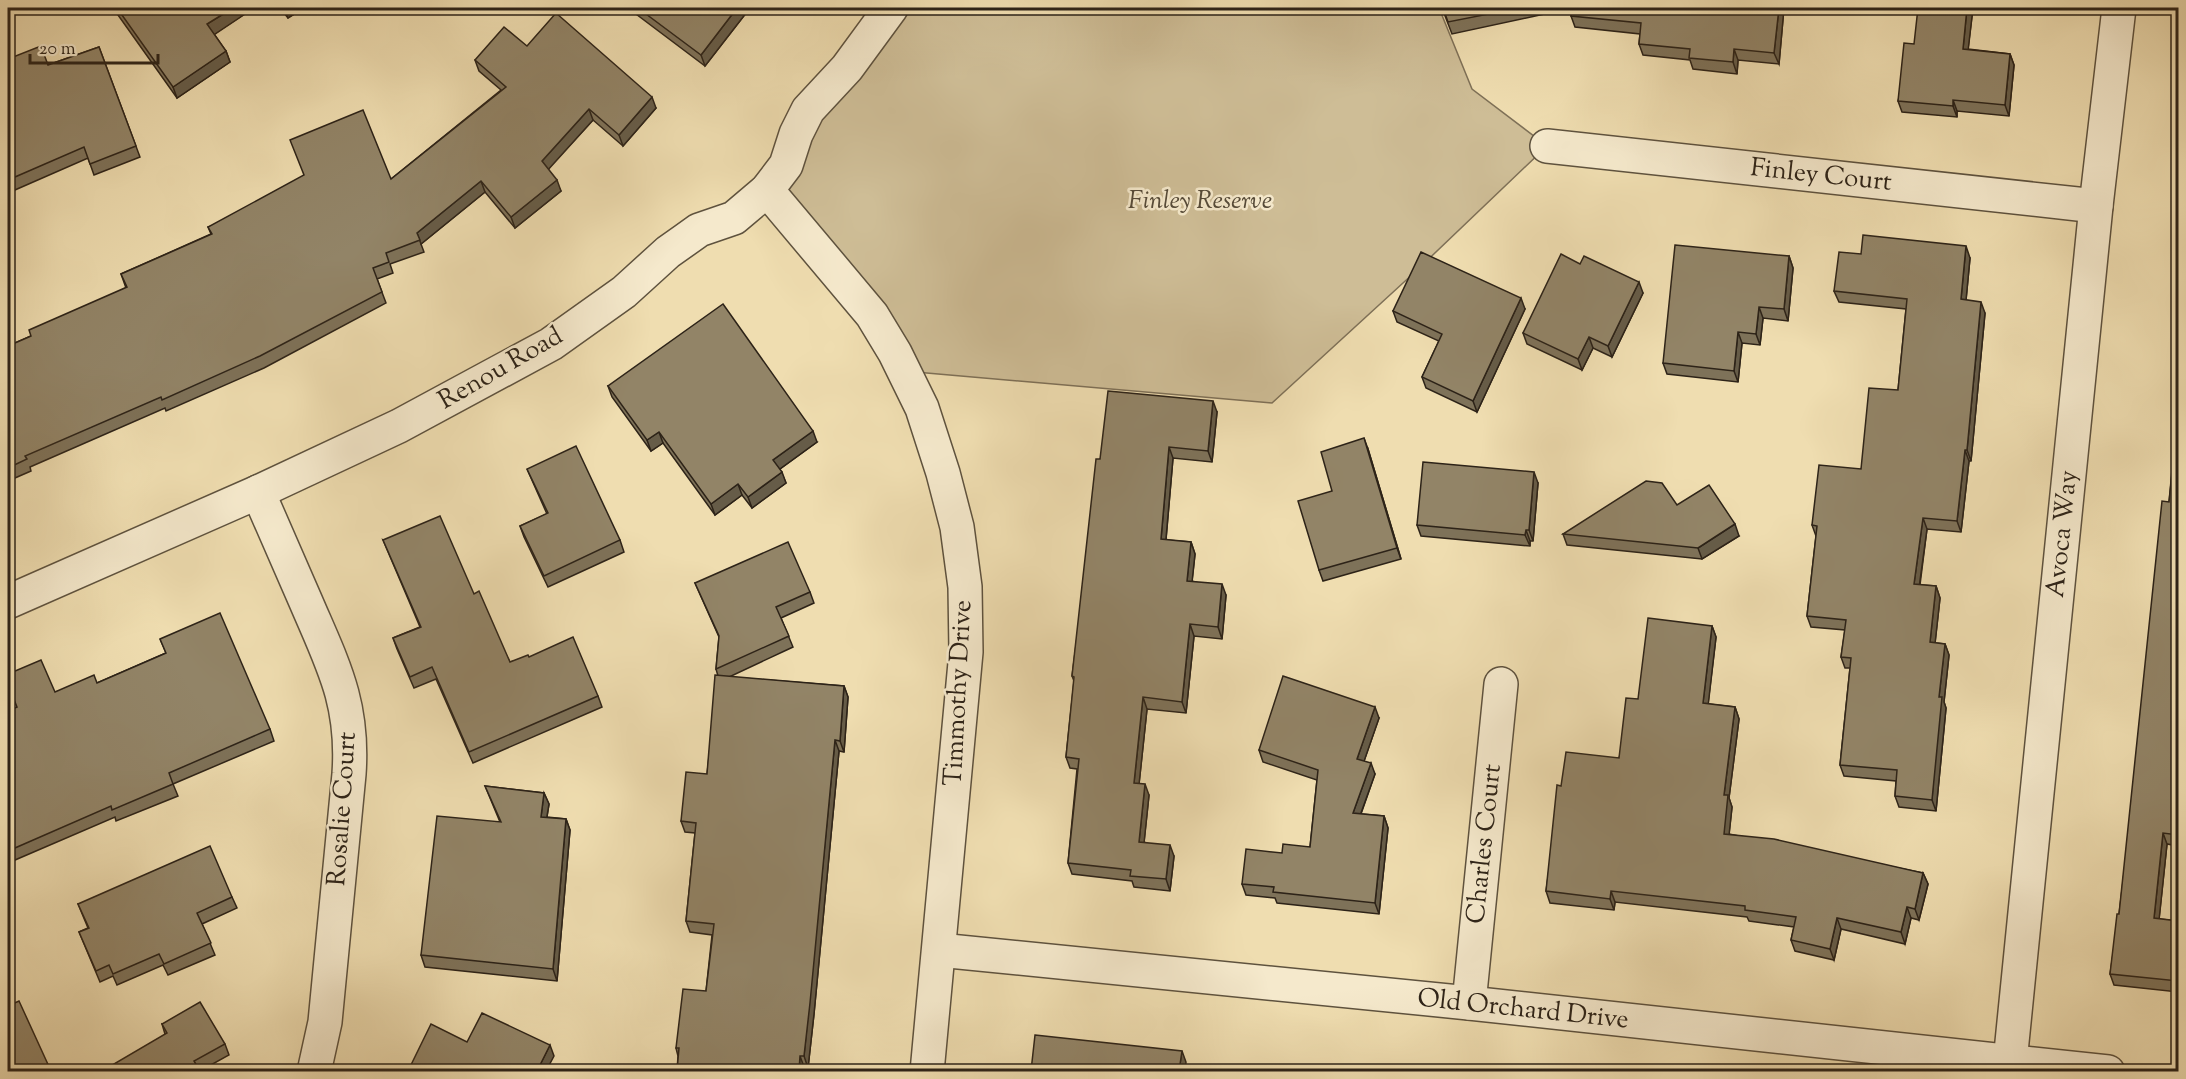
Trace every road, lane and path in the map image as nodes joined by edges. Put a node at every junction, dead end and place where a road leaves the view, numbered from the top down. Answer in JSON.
{"nodes":[{"id":1,"x":891,"y":8,"type":"edge"},
{"id":2,"x":2119,"y":8,"type":"edge"},
{"id":3,"x":1546,"y":147,"type":"dead end"},
{"id":4,"x":767,"y":190,"type":"junction"},
{"id":5,"x":2096,"y":206,"type":"junction"},
{"id":6,"x":258,"y":492,"type":"junction"},
{"id":7,"x":8,"y":602,"type":"edge"},
{"id":8,"x":1501,"y":684,"type":"dead end"},
{"id":9,"x":939,"y":950,"type":"junction"},
{"id":10,"x":1469,"y":1004,"type":"junction"},
{"id":11,"x":2010,"y":1062,"type":"junction"},
{"id":12,"x":314,"y":1071,"type":"edge"},
{"id":13,"x":927,"y":1071,"type":"edge"},
{"id":14,"x":2108,"y":1071,"type":"edge"}],
"edges":[{"from":1,"to":4,"type":"street","name":"Renou Road"},
{"from":2,"to":5,"type":"street","name":"Avoca Way"},
{"from":3,"to":5,"type":"street","name":"Finley Court"},
{"from":4,"to":6,"type":"street","name":"Renou Road"},
{"from":4,"to":9,"type":"street","name":"Timmothy Drive"},
{"from":5,"to":11,"type":"street","name":"Avoca Way"},
{"from":6,"to":7,"type":"street","name":"Renou Road"},
{"from":6,"to":12,"type":"street","name":"Rosalie Court"},
{"from":8,"to":10,"type":"street","name":"Charles Court"},
{"from":9,"to":10,"type":"street","name":"Old Orchard Drive"},
{"from":9,"to":13,"type":"street","name":"Timmothy Drive"},
{"from":10,"to":11,"type":"street","name":"Old Orchard Drive"},
{"from":11,"to":14,"type":"street","name":"Old Orchard Drive"}]}
